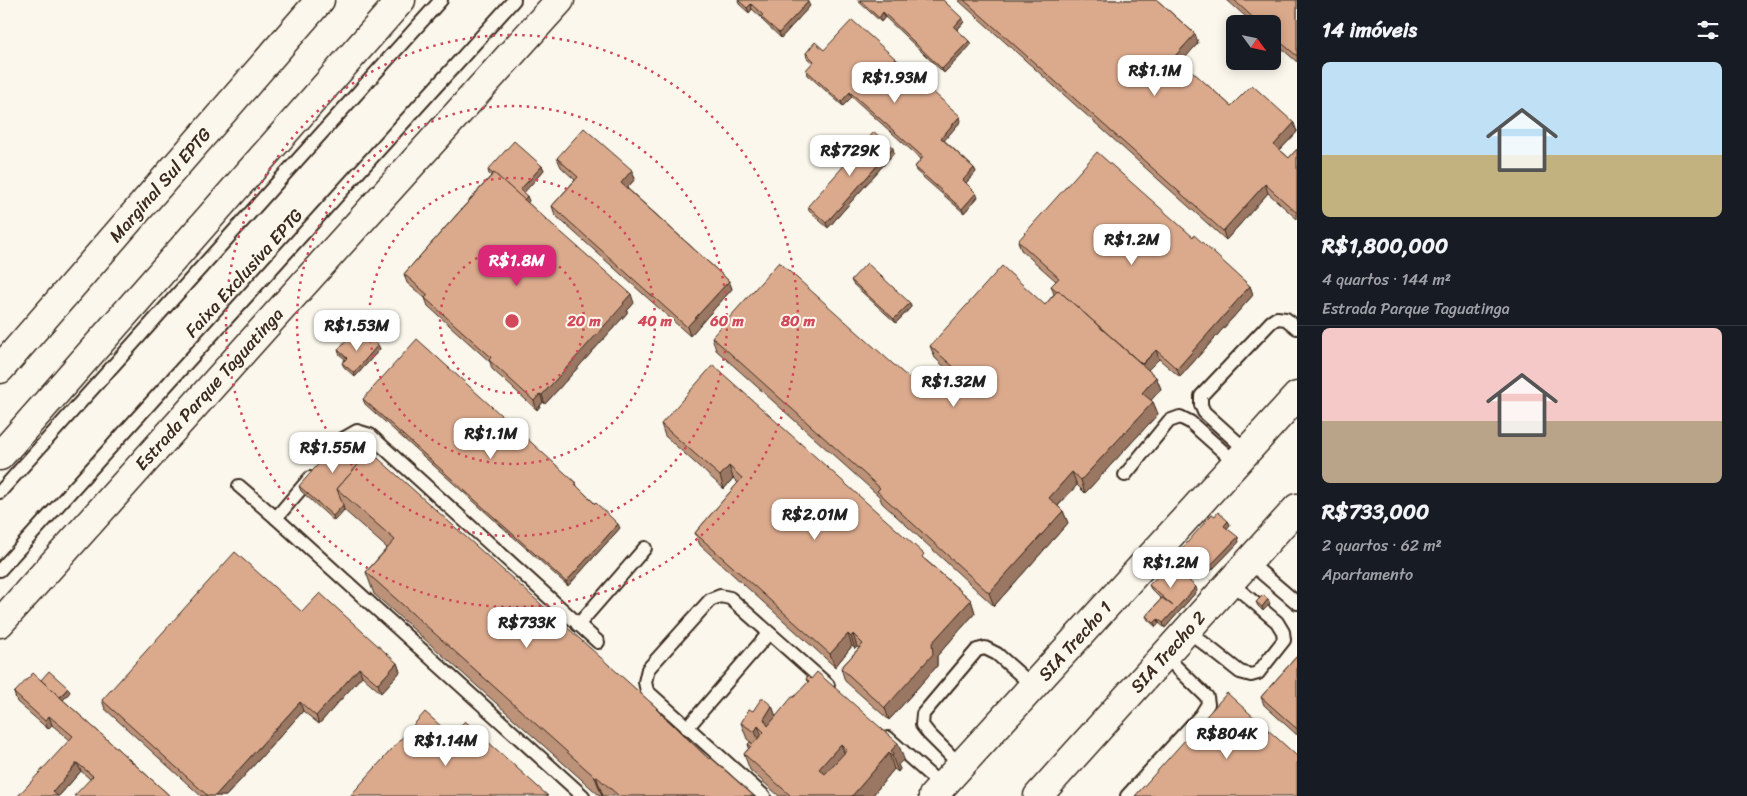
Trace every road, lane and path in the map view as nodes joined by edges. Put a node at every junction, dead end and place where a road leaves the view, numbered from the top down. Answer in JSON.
{"nodes":[{"id":1,"x":320,"y":0,"type":"edge"},
{"id":2,"x":400,"y":0,"type":"edge"},
{"id":3,"x":441,"y":0,"type":"edge"},
{"id":4,"x":514,"y":0,"type":"edge"},
{"id":5,"x":560,"y":0,"type":"edge"},
{"id":6,"x":1297,"y":328,"type":"edge"},
{"id":7,"x":0,"y":369,"type":"edge"},
{"id":8,"x":1297,"y":396,"type":"edge"},
{"id":9,"x":331,"y":454,"type":"edge"},
{"id":10,"x":0,"y":456,"type":"edge"},
{"id":11,"x":1242,"y":457,"type":"junction"},
{"id":12,"x":319,"y":468,"type":"edge"},
{"id":13,"x":1125,"y":476,"type":"dead end"},
{"id":14,"x":239,"y":486,"type":"dead end"},
{"id":15,"x":0,"y":492,"type":"edge"},
{"id":16,"x":1297,"y":508,"type":"edge"},
{"id":17,"x":276,"y":518,"type":"junction"},
{"id":18,"x":645,"y":548,"type":"dead end"},
{"id":19,"x":1249,"y":562,"type":"junction"},
{"id":20,"x":0,"y":570,"type":"edge"},
{"id":21,"x":1230,"y":582,"type":"junction"},
{"id":22,"x":1297,"y":603,"type":"edge"},
{"id":23,"x":0,"y":623,"type":"edge"},
{"id":24,"x":578,"y":625,"type":"junction"},
{"id":25,"x":1187,"y":630,"type":"junction"},
{"id":26,"x":769,"y":633,"type":"junction"},
{"id":27,"x":598,"y":642,"type":"dead end"},
{"id":28,"x":1165,"y":656,"type":"junction"},
{"id":29,"x":1033,"y":686,"type":"junction"},
{"id":30,"x":834,"y":690,"type":"edge"},
{"id":31,"x":687,"y":728,"type":"junction"},
{"id":32,"x":877,"y":729,"type":"edge"},
{"id":33,"x":961,"y":766,"type":"junction"},
{"id":34,"x":938,"y":791,"type":"edge"},
{"id":35,"x":1041,"y":795,"type":"edge"},
{"id":36,"x":583,"y":796,"type":"edge"},
{"id":37,"x":764,"y":796,"type":"edge"},
{"id":38,"x":1127,"y":796,"type":"edge"}],
"edges":[{"from":1,"to":7,"type":"main road","name":"Marginal Sul EPTG"},
{"from":2,"to":10,"type":"main road"},
{"from":3,"to":15,"type":"lane","name":"Faixa Exclusiva EPTG"},
{"from":4,"to":20,"type":"lane","name":"Faixa Exclusiva EPTG"},
{"from":5,"to":23,"type":"main road","name":"Estrada Parque Taguatinga"},
{"from":6,"to":11,"type":"lane"},
{"from":8,"to":11,"type":"main road","name":"SIA Trecho 1"},
{"from":9,"to":24,"type":"lane"},
{"from":11,"to":13,"type":"lane"},
{"from":11,"to":29,"type":"main road","name":"SIA Trecho 1"},
{"from":12,"to":17,"type":"lane"},
{"from":14,"to":17,"type":"lane"},
{"from":16,"to":19,"type":"main road","name":"SIA Trecho 2"},
{"from":17,"to":36,"type":"lane"},
{"from":18,"to":24,"type":"lane"},
{"from":19,"to":21,"type":"main road","name":"SIA Trecho 2"},
{"from":19,"to":22,"type":"lane"},
{"from":21,"to":25,"type":"main road","name":"SIA Trecho 2"},
{"from":21,"to":25,"type":"lane"},
{"from":24,"to":27,"type":"lane"},
{"from":25,"to":28,"type":"main road","name":"SIA Trecho 2"},
{"from":26,"to":30,"type":"lane"},
{"from":26,"to":31,"type":"lane"},
{"from":26,"to":31,"type":"lane"},
{"from":28,"to":35,"type":"main road","name":"SIA Trecho 2"},
{"from":28,"to":38,"type":"lane"},
{"from":29,"to":33,"type":"main road","name":"SIA Trecho 1"},
{"from":29,"to":33,"type":"lane"},
{"from":31,"to":37,"type":"lane"},
{"from":32,"to":34,"type":"lane"},
{"from":33,"to":34,"type":"main road","name":"SIA Trecho 1"}]}
